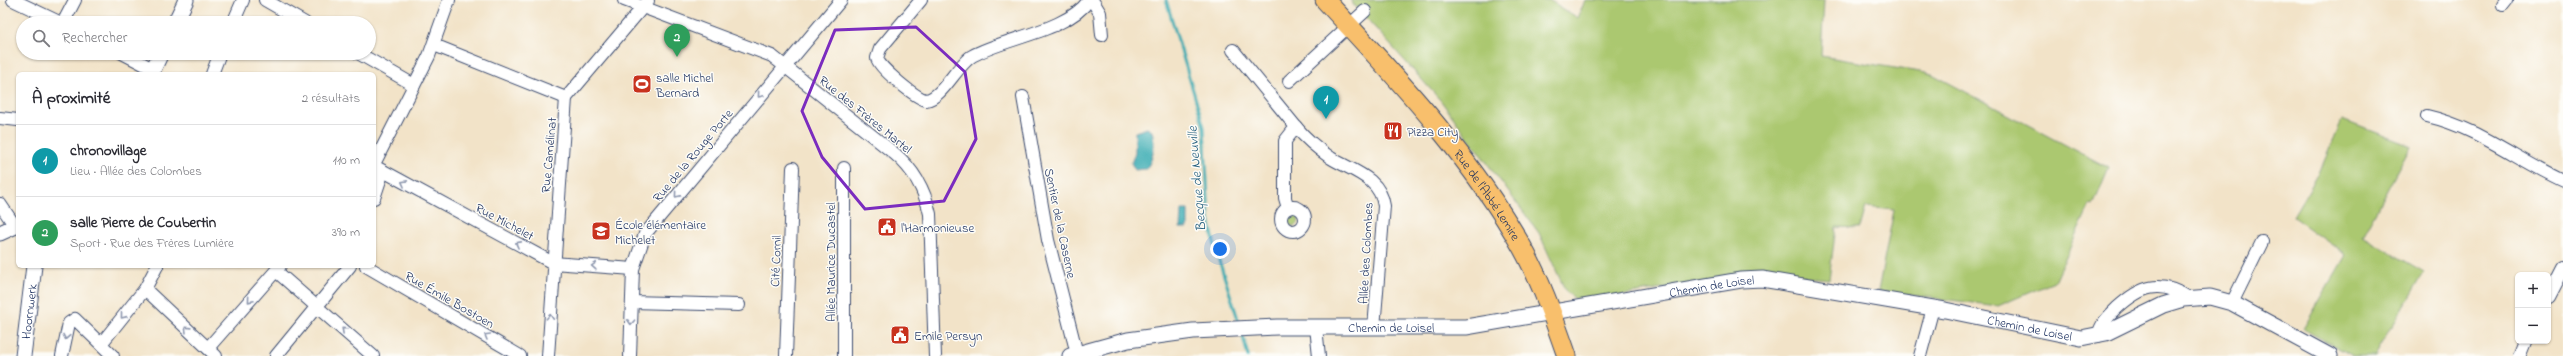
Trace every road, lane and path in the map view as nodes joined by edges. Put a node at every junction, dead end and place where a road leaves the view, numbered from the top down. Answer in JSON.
{"nodes":[{"id":1,"x":13,"y":0,"type":"edge"},
{"id":2,"x":75,"y":0,"type":"edge"},
{"id":3,"x":186,"y":0,"type":"edge"},
{"id":4,"x":243,"y":0,"type":"edge"},
{"id":5,"x":265,"y":0,"type":"edge"},
{"id":6,"x":449,"y":0,"type":"edge"},
{"id":7,"x":624,"y":0,"type":"edge"},
{"id":8,"x":842,"y":0,"type":"edge"},
{"id":9,"x":921,"y":0,"type":"edge"},
{"id":10,"x":1089,"y":0,"type":"edge"},
{"id":11,"x":1092,"y":0,"type":"edge"},
{"id":12,"x":1325,"y":0,"type":"edge"},
{"id":13,"x":1337,"y":0,"type":"edge"},
{"id":14,"x":646,"y":3,"type":"edge"},
{"id":15,"x":47,"y":16,"type":"edge"},
{"id":16,"x":66,"y":16,"type":"edge"},
{"id":17,"x":178,"y":16,"type":"edge"},
{"id":18,"x":236,"y":16,"type":"edge"},
{"id":19,"x":293,"y":16,"type":"edge"},
{"id":20,"x":1356,"y":19,"type":"junction"},
{"id":21,"x":1102,"y":35,"type":"dead end"},
{"id":22,"x":434,"y":45,"type":"junction"},
{"id":23,"x":1233,"y":50,"type":"dead end"},
{"id":24,"x":134,"y":60,"type":"edge"},
{"id":25,"x":158,"y":60,"type":"edge"},
{"id":26,"x":217,"y":60,"type":"edge"},
{"id":27,"x":370,"y":60,"type":"edge"},
{"id":28,"x":786,"y":66,"type":"junction"},
{"id":29,"x":152,"y":71,"type":"edge"},
{"id":30,"x":213,"y":72,"type":"edge"},
{"id":31,"x":1289,"y":81,"type":"dead end"},
{"id":32,"x":414,"y":85,"type":"junction"},
{"id":33,"x":1023,"y":97,"type":"dead end"},
{"id":34,"x":566,"y":98,"type":"junction"},
{"id":35,"x":2427,"y":116,"type":"dead end"},
{"id":36,"x":0,"y":118,"type":"edge"},
{"id":37,"x":16,"y":120,"type":"edge"},
{"id":38,"x":1296,"y":127,"type":"junction"},
{"id":39,"x":377,"y":167,"type":"edge"},
{"id":40,"x":793,"y":168,"type":"dead end"},
{"id":41,"x":844,"y":168,"type":"dead end"},
{"id":42,"x":376,"y":177,"type":"edge"},
{"id":43,"x":2563,"y":181,"type":"edge"},
{"id":44,"x":0,"y":204,"type":"edge"},
{"id":45,"x":1288,"y":208,"type":"dead end"},
{"id":46,"x":16,"y":224,"type":"edge"},
{"id":47,"x":16,"y":225,"type":"edge"},
{"id":48,"x":0,"y":233,"type":"edge"},
{"id":49,"x":2262,"y":242,"type":"dead end"},
{"id":50,"x":553,"y":263,"type":"junction"},
{"id":51,"x":34,"y":268,"type":"edge"},
{"id":52,"x":156,"y":268,"type":"edge"},
{"id":53,"x":278,"y":268,"type":"edge"},
{"id":54,"x":348,"y":268,"type":"edge"},
{"id":55,"x":369,"y":268,"type":"edge"},
{"id":56,"x":2563,"y":268,"type":"edge"},
{"id":57,"x":633,"y":269,"type":"junction"},
{"id":58,"x":145,"y":289,"type":"junction"},
{"id":59,"x":2551,"y":291,"type":"edge"},
{"id":60,"x":2189,"y":298,"type":"junction"},
{"id":61,"x":632,"y":302,"type":"junction"},
{"id":62,"x":2232,"y":303,"type":"junction"},
{"id":63,"x":739,"y":305,"type":"dead end"},
{"id":64,"x":318,"y":307,"type":"junction"},
{"id":65,"x":1933,"y":308,"type":"junction"},
{"id":66,"x":1556,"y":312,"type":"junction"},
{"id":67,"x":1316,"y":327,"type":"junction"},
{"id":68,"x":1374,"y":328,"type":"junction"},
{"id":69,"x":2098,"y":336,"type":"junction"},
{"id":70,"x":101,"y":344,"type":"junction"},
{"id":71,"x":2524,"y":344,"type":"edge"},
{"id":72,"x":212,"y":352,"type":"edge"},
{"id":73,"x":368,"y":354,"type":"edge"},
{"id":74,"x":1073,"y":355,"type":"edge"},
{"id":75,"x":23,"y":356,"type":"edge"},
{"id":76,"x":62,"y":356,"type":"edge"},
{"id":77,"x":113,"y":356,"type":"edge"},
{"id":78,"x":276,"y":356,"type":"edge"},
{"id":79,"x":520,"y":356,"type":"edge"},
{"id":80,"x":548,"y":356,"type":"edge"},
{"id":81,"x":630,"y":356,"type":"edge"},
{"id":82,"x":786,"y":356,"type":"edge"},
{"id":83,"x":844,"y":356,"type":"edge"},
{"id":84,"x":935,"y":356,"type":"edge"},
{"id":85,"x":1319,"y":356,"type":"edge"},
{"id":86,"x":1568,"y":356,"type":"edge"},
{"id":87,"x":1577,"y":356,"type":"edge"},
{"id":88,"x":1920,"y":356,"type":"edge"},
{"id":89,"x":2330,"y":356,"type":"edge"},
{"id":90,"x":2518,"y":356,"type":"edge"}],
"edges":[{"from":1,"to":15,"type":"street"},
{"from":2,"to":16,"type":"street"},
{"from":3,"to":17,"type":"street"},
{"from":4,"to":18,"type":"street"},
{"from":5,"to":19,"type":"street"},
{"from":6,"to":22,"type":"street"},
{"from":7,"to":14,"type":"street","name":"Rue des Frères Martel"},
{"from":8,"to":28,"type":"street","name":"Rue de la Rouge Porte"},
{"from":9,"to":10,"type":"street"},
{"from":11,"to":21,"type":"street"},
{"from":12,"to":20,"type":"main road","name":"Rue de l'Abbé Lemire"},
{"from":13,"to":20,"type":"main road","name":"Rue de l'Abbé Lemire"},
{"from":14,"to":28,"type":"street","name":"Rue des Frères Martel"},
{"from":14,"to":34,"type":"street"},
{"from":20,"to":31,"type":"street"},
{"from":20,"to":66,"type":"main road","name":"Rue de l'Abbé Lemire"},
{"from":22,"to":32,"type":"street"},
{"from":22,"to":34,"type":"street"},
{"from":23,"to":38,"type":"street","name":"Allée des Colombes"},
{"from":24,"to":29,"type":"street"},
{"from":25,"to":29,"type":"street"},
{"from":26,"to":30,"type":"street"},
{"from":27,"to":32,"type":"street"},
{"from":28,"to":57,"type":"street","name":"Rue de la Rouge Porte","one_way":true},
{"from":28,"to":84,"type":"street","name":"Rue des Frères Martel"},
{"from":32,"to":39,"type":"street"},
{"from":33,"to":74,"type":"street","name":"Sentier de la Caserne"},
{"from":34,"to":50,"type":"street","name":"Rue Camélinat"},
{"from":35,"to":43,"type":"street"},
{"from":36,"to":37,"type":"street"},
{"from":38,"to":45,"type":"street"},
{"from":38,"to":68,"type":"street","name":"Allée des Colombes"},
{"from":39,"to":42,"type":"street"},
{"from":50,"to":39,"type":"street","name":"Rue Michelet","one_way":true},
{"from":40,"to":82,"type":"street","name":"Cité Cornil"},
{"from":41,"to":83,"type":"street","name":"Allée Maurice Ducastel"},
{"from":44,"to":46,"type":"street"},
{"from":47,"to":48,"type":"street"},
{"from":49,"to":62,"type":"street"},
{"from":57,"to":50,"type":"street","name":"Rue Michelet","one_way":true},
{"from":80,"to":50,"type":"street","name":"Rue Camélinat","one_way":true},
{"from":51,"to":75,"type":"street","name":"Hoornwerk"},
{"from":52,"to":58,"type":"street"},
{"from":53,"to":64,"type":"street"},
{"from":53,"to":72,"type":"street","one_way":true},
{"from":54,"to":64,"type":"street"},
{"from":79,"to":55,"type":"street","name":"Rue Émile Bostoen","one_way":true},
{"from":56,"to":59,"type":"street"},
{"from":57,"to":61,"type":"street","name":"Rue de la Rouge Porte"},
{"from":58,"to":70,"type":"street","one_way":true},
{"from":72,"to":58,"type":"street","one_way":true},
{"from":60,"to":62,"type":"street","name":"Chemin de Loisel"},
{"from":60,"to":69,"type":"street","name":"Chemin de Loisel"},
{"from":60,"to":69,"type":"street"},
{"from":61,"to":63,"type":"street"},
{"from":61,"to":81,"type":"street","name":"Rue de la Rouge Porte","one_way":true},
{"from":62,"to":89,"type":"street","name":"Chemin de Loisel"},
{"from":73,"to":64,"type":"street","one_way":true},
{"from":64,"to":78,"type":"street"},
{"from":65,"to":66,"type":"street","name":"Chemin de Loisel"},
{"from":65,"to":69,"type":"street","name":"Chemin de Loisel"},
{"from":65,"to":88,"type":"street"},
{"from":66,"to":68,"type":"street","name":"Chemin de Loisel"},
{"from":66,"to":86,"type":"main road","name":"Rue de l'Abbé Lemire"},
{"from":66,"to":87,"type":"main road","name":"Rue de l'Abbé Lemire"},
{"from":67,"to":68,"type":"street","name":"Chemin de Loisel"},
{"from":67,"to":74,"type":"street","name":"Chemin de Loisel"},
{"from":67,"to":85,"type":"street"},
{"from":70,"to":76,"type":"street","one_way":true},
{"from":70,"to":77,"type":"street"},
{"from":71,"to":90,"type":"street"}]}
